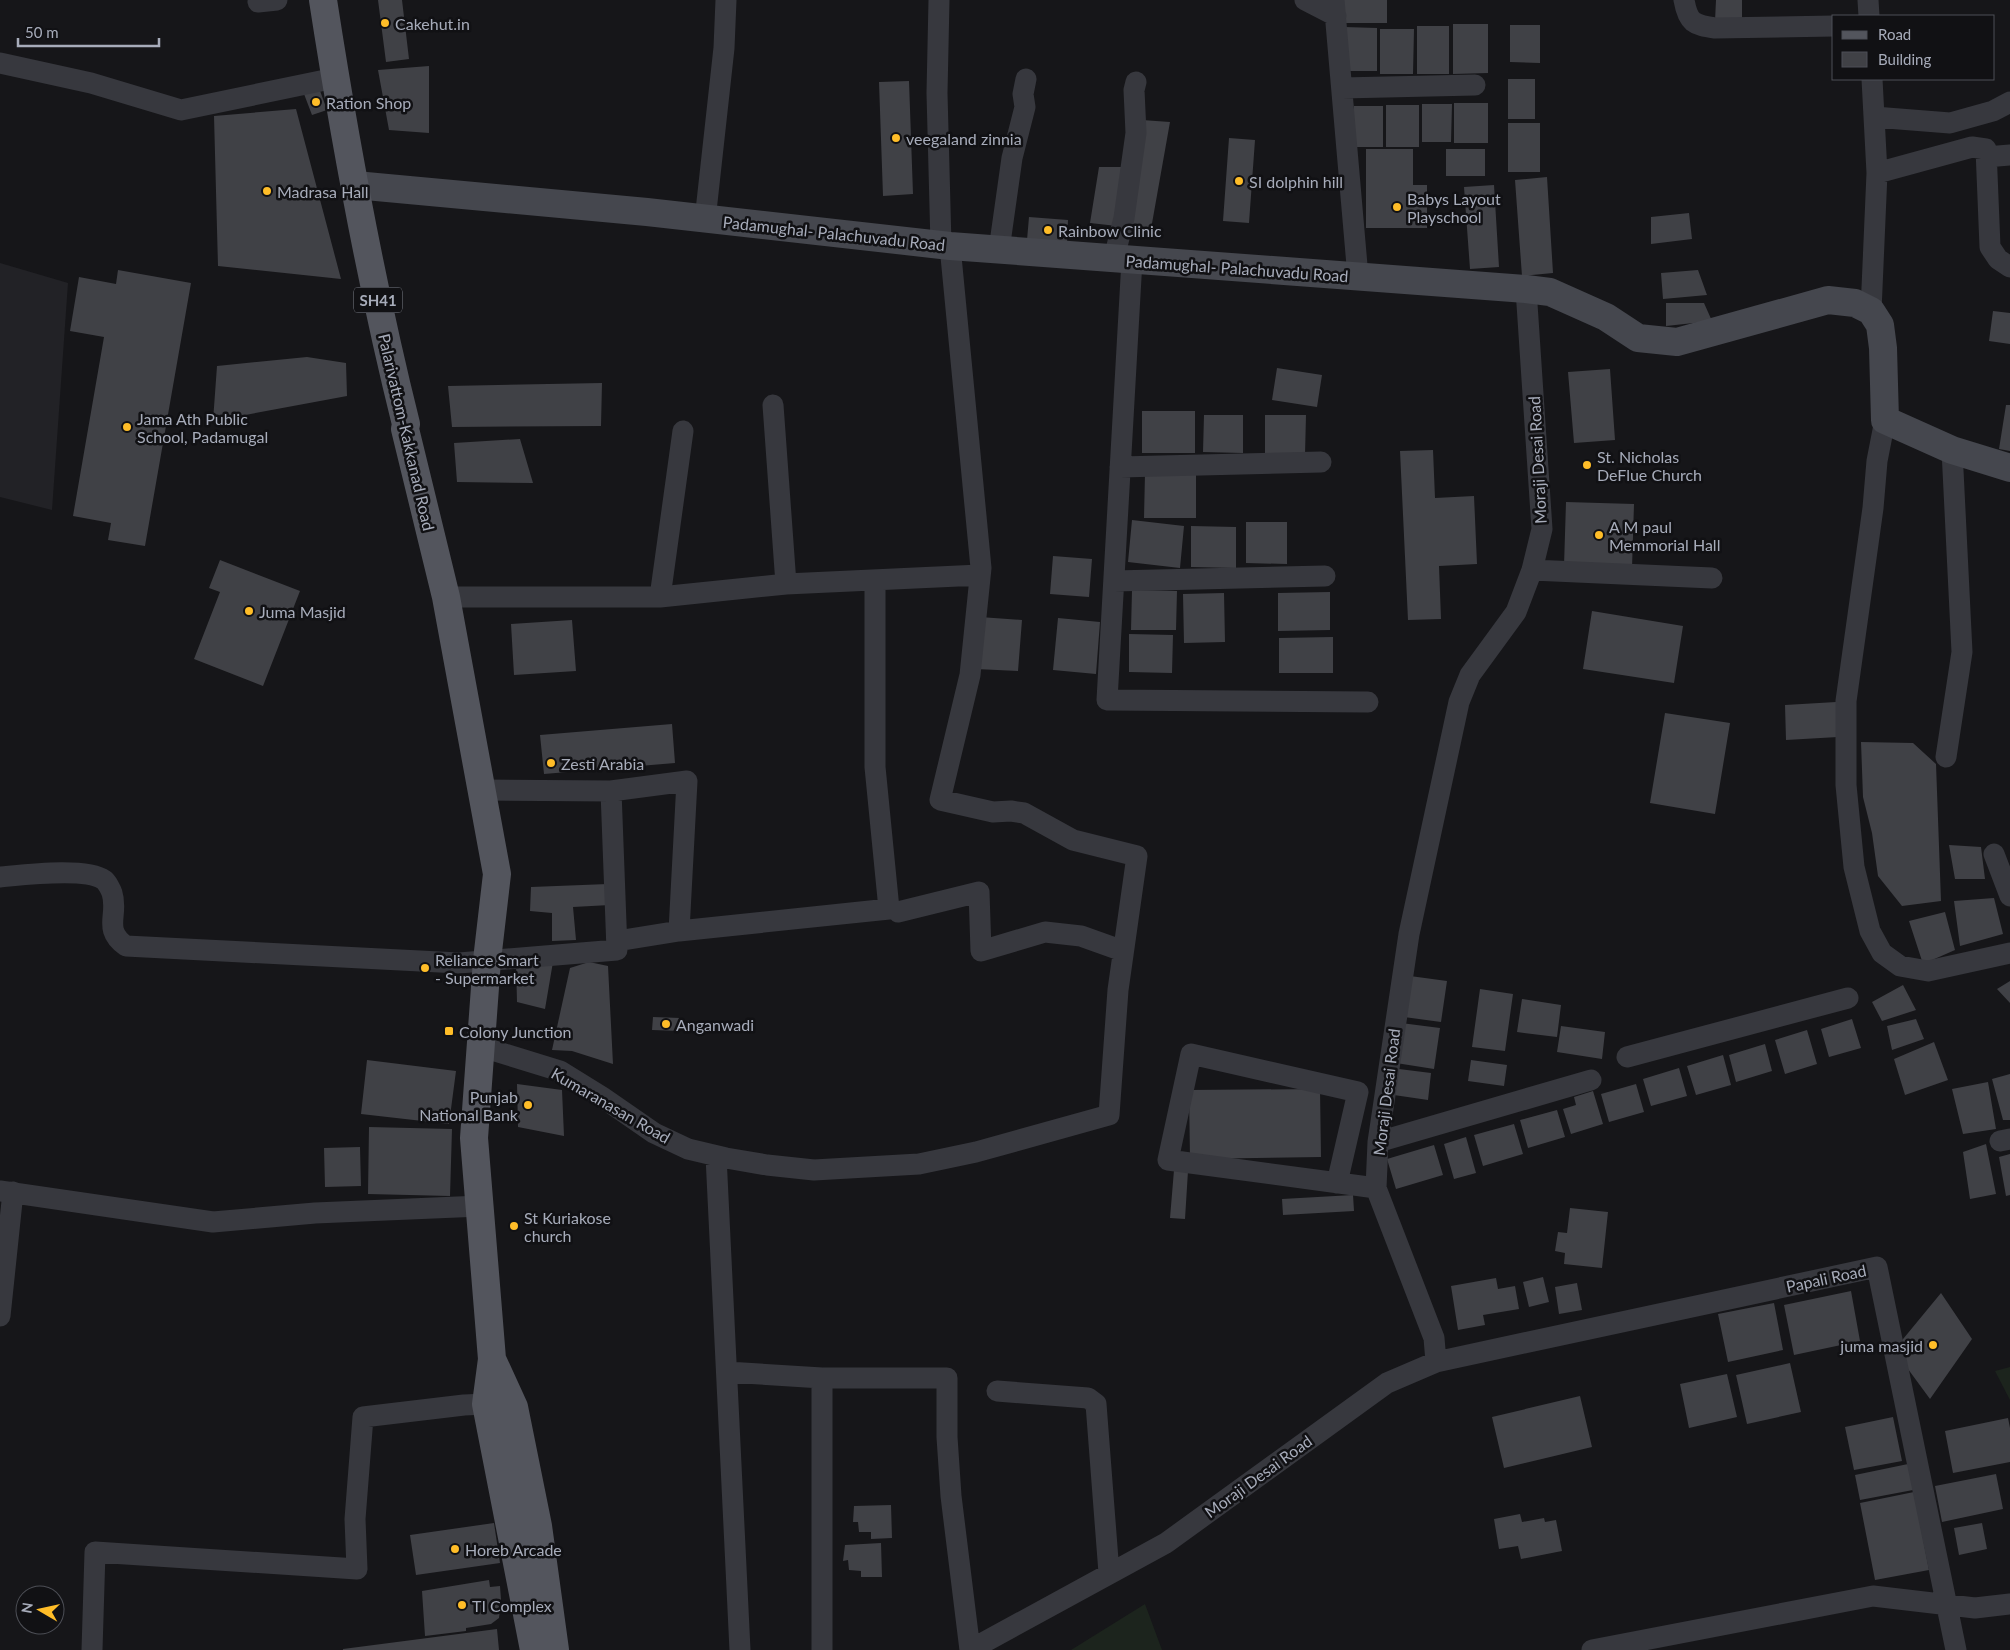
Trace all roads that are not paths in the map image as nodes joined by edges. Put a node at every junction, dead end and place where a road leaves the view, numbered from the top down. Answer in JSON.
{"nodes":[{"id":1,"x":323,"y":0,"type":"edge"},
{"id":2,"x":726,"y":0,"type":"edge"},
{"id":3,"x":939,"y":0,"type":"edge"},
{"id":4,"x":1305,"y":0,"type":"edge"},
{"id":5,"x":1684,"y":0,"type":"edge"},
{"id":6,"x":1868,"y":0,"type":"edge"},
{"id":7,"x":1335,"y":8,"type":"edge"},
{"id":8,"x":1869,"y":15,"type":"edge"},
{"id":9,"x":1832,"y":26,"type":"edge"},
{"id":10,"x":0,"y":63,"type":"edge"},
{"id":11,"x":335,"y":78,"type":"junction"},
{"id":12,"x":1026,"y":78,"type":"dead end"},
{"id":13,"x":1872,"y":80,"type":"edge"},
{"id":14,"x":1136,"y":82,"type":"dead end"},
{"id":15,"x":1475,"y":85,"type":"dead end"},
{"id":16,"x":1342,"y":88,"type":"junction"},
{"id":17,"x":2010,"y":102,"type":"edge"},
{"id":18,"x":1874,"y":117,"type":"junction"},
{"id":19,"x":2010,"y":155,"type":"edge"},
{"id":20,"x":1986,"y":157,"type":"junction"},
{"id":21,"x":1877,"y":173,"type":"junction"},
{"id":22,"x":355,"y":185,"type":"junction"},
{"id":23,"x":705,"y":220,"type":"junction"},
{"id":24,"x":945,"y":245,"type":"junction"},
{"id":25,"x":999,"y":250,"type":"junction"},
{"id":26,"x":1123,"y":259,"type":"junction"},
{"id":27,"x":2010,"y":267,"type":"edge"},
{"id":28,"x":1358,"y":277,"type":"junction"},
{"id":29,"x":1526,"y":289,"type":"junction"},
{"id":30,"x":1871,"y":311,"type":"junction"},
{"id":31,"x":774,"y":405,"type":"dead end"},
{"id":32,"x":1885,"y":420,"type":"junction"},
{"id":33,"x":683,"y":431,"type":"dead end"},
{"id":34,"x":1952,"y":450,"type":"junction"},
{"id":35,"x":1321,"y":462,"type":"dead end"},
{"id":36,"x":1120,"y":467,"type":"junction"},
{"id":37,"x":2010,"y":468,"type":"edge"},
{"id":38,"x":1532,"y":570,"type":"junction"},
{"id":39,"x":980,"y":576,"type":"junction"},
{"id":40,"x":1324,"y":576,"type":"dead end"},
{"id":41,"x":1712,"y":578,"type":"dead end"},
{"id":42,"x":875,"y":580,"type":"junction"},
{"id":43,"x":1114,"y":581,"type":"junction"},
{"id":44,"x":786,"y":584,"type":"junction"},
{"id":45,"x":446,"y":597,"type":"junction"},
{"id":46,"x":660,"y":597,"type":"junction"},
{"id":47,"x":1368,"y":702,"type":"dead end"},
{"id":48,"x":1946,"y":757,"type":"dead end"},
{"id":49,"x":483,"y":790,"type":"junction"},
{"id":50,"x":611,"y":791,"type":"junction"},
{"id":51,"x":1994,"y":854,"type":"dead end"},
{"id":52,"x":0,"y":877,"type":"edge"},
{"id":53,"x":2010,"y":896,"type":"edge"},
{"id":54,"x":898,"y":912,"type":"dead end"},
{"id":55,"x":679,"y":931,"type":"junction"},
{"id":56,"x":617,"y":941,"type":"junction"},
{"id":57,"x":1122,"y":951,"type":"junction"},
{"id":58,"x":2010,"y":953,"type":"edge"},
{"id":59,"x":487,"y":960,"type":"junction"},
{"id":60,"x":1848,"y":998,"type":"dead end"},
{"id":61,"x":482,"y":1047,"type":"junction"},
{"id":62,"x":1626,"y":1057,"type":"dead end"},
{"id":63,"x":1591,"y":1080,"type":"dead end"},
{"id":64,"x":1378,"y":1142,"type":"junction"},
{"id":65,"x":716,"y":1156,"type":"junction"},
{"id":66,"x":1337,"y":1183,"type":"junction"},
{"id":67,"x":1376,"y":1188,"type":"junction"},
{"id":68,"x":6,"y":1192,"type":"edge"},
{"id":69,"x":481,"y":1206,"type":"junction"},
{"id":70,"x":0,"y":1316,"type":"edge"},
{"id":71,"x":492,"y":1359,"type":"junction"},
{"id":72,"x":1436,"y":1362,"type":"junction"},
{"id":73,"x":727,"y":1372,"type":"junction"},
{"id":74,"x":822,"y":1378,"type":"junction"},
{"id":75,"x":997,"y":1391,"type":"dead end"},
{"id":76,"x":486,"y":1404,"type":"junction"},
{"id":77,"x":536,"y":1517,"type":"junction"},
{"id":78,"x":509,"y":1522,"type":"junction"},
{"id":79,"x":1109,"y":1574,"type":"junction"},
{"id":80,"x":2010,"y":1604,"type":"edge"},
{"id":81,"x":1948,"y":1606,"type":"junction"},
{"id":82,"x":1680,"y":1642,"type":"edge"},
{"id":83,"x":92,"y":1650,"type":"edge"},
{"id":84,"x":534,"y":1650,"type":"edge"},
{"id":85,"x":555,"y":1650,"type":"edge"},
{"id":86,"x":740,"y":1650,"type":"edge"},
{"id":87,"x":822,"y":1650,"type":"edge"},
{"id":88,"x":970,"y":1650,"type":"edge"},
{"id":89,"x":1593,"y":1650,"type":"edge"},
{"id":90,"x":1956,"y":1650,"type":"edge"}],
"edges":[{"from":1,"to":11,"type":"main road","name":"Palarivattom-Kakkanad Road","number":"SH41"},
{"from":2,"to":23,"type":"street"},
{"from":3,"to":24,"type":"street"},
{"from":4,"to":7,"type":"street"},
{"from":5,"to":9,"type":"street"},
{"from":6,"to":8,"type":"street"},
{"from":7,"to":16,"type":"street"},
{"from":10,"to":11,"type":"street"},
{"from":11,"to":22,"type":"main road","name":"Palarivattom-Kakkanad Road","number":"SH41"},
{"from":12,"to":25,"type":"street"},
{"from":13,"to":18,"type":"street"},
{"from":14,"to":26,"type":"street"},
{"from":15,"to":16,"type":"street"},
{"from":16,"to":28,"type":"street"},
{"from":17,"to":18,"type":"street"},
{"from":18,"to":21,"type":"street"},
{"from":19,"to":20,"type":"street"},
{"from":20,"to":21,"type":"street"},
{"from":20,"to":27,"type":"street"},
{"from":21,"to":30,"type":"street"},
{"from":22,"to":23,"type":"main road","name":"Padamughal- Palachuvadu Road"},
{"from":22,"to":45,"type":"main road","name":"Palarivattom-Kakkanad Road","number":"SH41"},
{"from":23,"to":24,"type":"main road","name":"Padamughal- Palachuvadu Road"},
{"from":24,"to":25,"type":"main road","name":"Padamughal- Palachuvadu Road"},
{"from":24,"to":39,"type":"street"},
{"from":25,"to":26,"type":"main road","name":"Padamughal- Palachuvadu Road"},
{"from":26,"to":28,"type":"main road","name":"Padamughal- Palachuvadu Road"},
{"from":26,"to":36,"type":"street"},
{"from":28,"to":29,"type":"main road","name":"Padamughal- Palachuvadu Road"},
{"from":29,"to":30,"type":"main road","name":"Padamughal- Palachuvadu Road"},
{"from":29,"to":38,"type":"street","name":"Moraji Desai Road"},
{"from":30,"to":32,"type":"main road"},
{"from":31,"to":44,"type":"street"},
{"from":32,"to":34,"type":"main road"},
{"from":32,"to":58,"type":"street"},
{"from":33,"to":46,"type":"street"},
{"from":34,"to":37,"type":"main road"},
{"from":34,"to":48,"type":"street"},
{"from":35,"to":36,"type":"street"},
{"from":36,"to":43,"type":"street"},
{"from":38,"to":41,"type":"street"},
{"from":38,"to":64,"type":"street","name":"Moraji Desai Road"},
{"from":39,"to":42,"type":"street"},
{"from":39,"to":57,"type":"street"},
{"from":40,"to":43,"type":"street"},
{"from":42,"to":44,"type":"street"},
{"from":42,"to":55,"type":"street"},
{"from":43,"to":47,"type":"street"},
{"from":44,"to":46,"type":"street"},
{"from":45,"to":46,"type":"street"},
{"from":45,"to":49,"type":"main road","name":"Palarivattom-Kakkanad Road"},
{"from":49,"to":50,"type":"street"},
{"from":49,"to":59,"type":"main road","name":"Palarivattom-Kakkanad Road"},
{"from":50,"to":55,"type":"street"},
{"from":50,"to":56,"type":"street"},
{"from":51,"to":53,"type":"street"},
{"from":52,"to":59,"type":"street"},
{"from":54,"to":57,"type":"street"},
{"from":55,"to":56,"type":"street"},
{"from":56,"to":59,"type":"street"},
{"from":57,"to":65,"type":"street","name":"Kumaranasan Road"},
{"from":59,"to":61,"type":"main road","name":"Palarivattom-Kakkanad Road"},
{"from":60,"to":62,"type":"street"},
{"from":61,"to":65,"type":"street","name":"Kumaranasan Road"},
{"from":61,"to":69,"type":"main road","name":"Palarivattom-Kakkanad Road"},
{"from":63,"to":64,"type":"street"},
{"from":64,"to":67,"type":"street","name":"Moraji Desai Road"},
{"from":65,"to":73,"type":"street"},
{"from":66,"to":66,"type":"street"},
{"from":66,"to":67,"type":"street"},
{"from":67,"to":72,"type":"street","name":"Moraji Desai Road"},
{"from":68,"to":69,"type":"street"},
{"from":68,"to":70,"type":"street"},
{"from":69,"to":71,"type":"main road","name":"Palarivattom-Kakkanad Road"},
{"from":71,"to":76,"type":"main road"},
{"from":71,"to":77,"type":"main road"},
{"from":72,"to":79,"type":"street","name":"Moraji Desai Road"},
{"from":72,"to":81,"type":"street","name":"Papali Road"},
{"from":73,"to":74,"type":"street"},
{"from":73,"to":86,"type":"street"},
{"from":74,"to":87,"type":"street"},
{"from":74,"to":88,"type":"street"},
{"from":75,"to":79,"type":"street"},
{"from":76,"to":78,"type":"main road"},
{"from":76,"to":83,"type":"street"},
{"from":77,"to":78,"type":"main road"},
{"from":77,"to":85,"type":"main road"},
{"from":78,"to":84,"type":"main road"},
{"from":79,"to":88,"type":"street","name":"Moraji Desai Road"},
{"from":80,"to":81,"type":"street"},
{"from":81,"to":82,"type":"street"},
{"from":81,"to":90,"type":"street"},
{"from":82,"to":89,"type":"street"}]}
